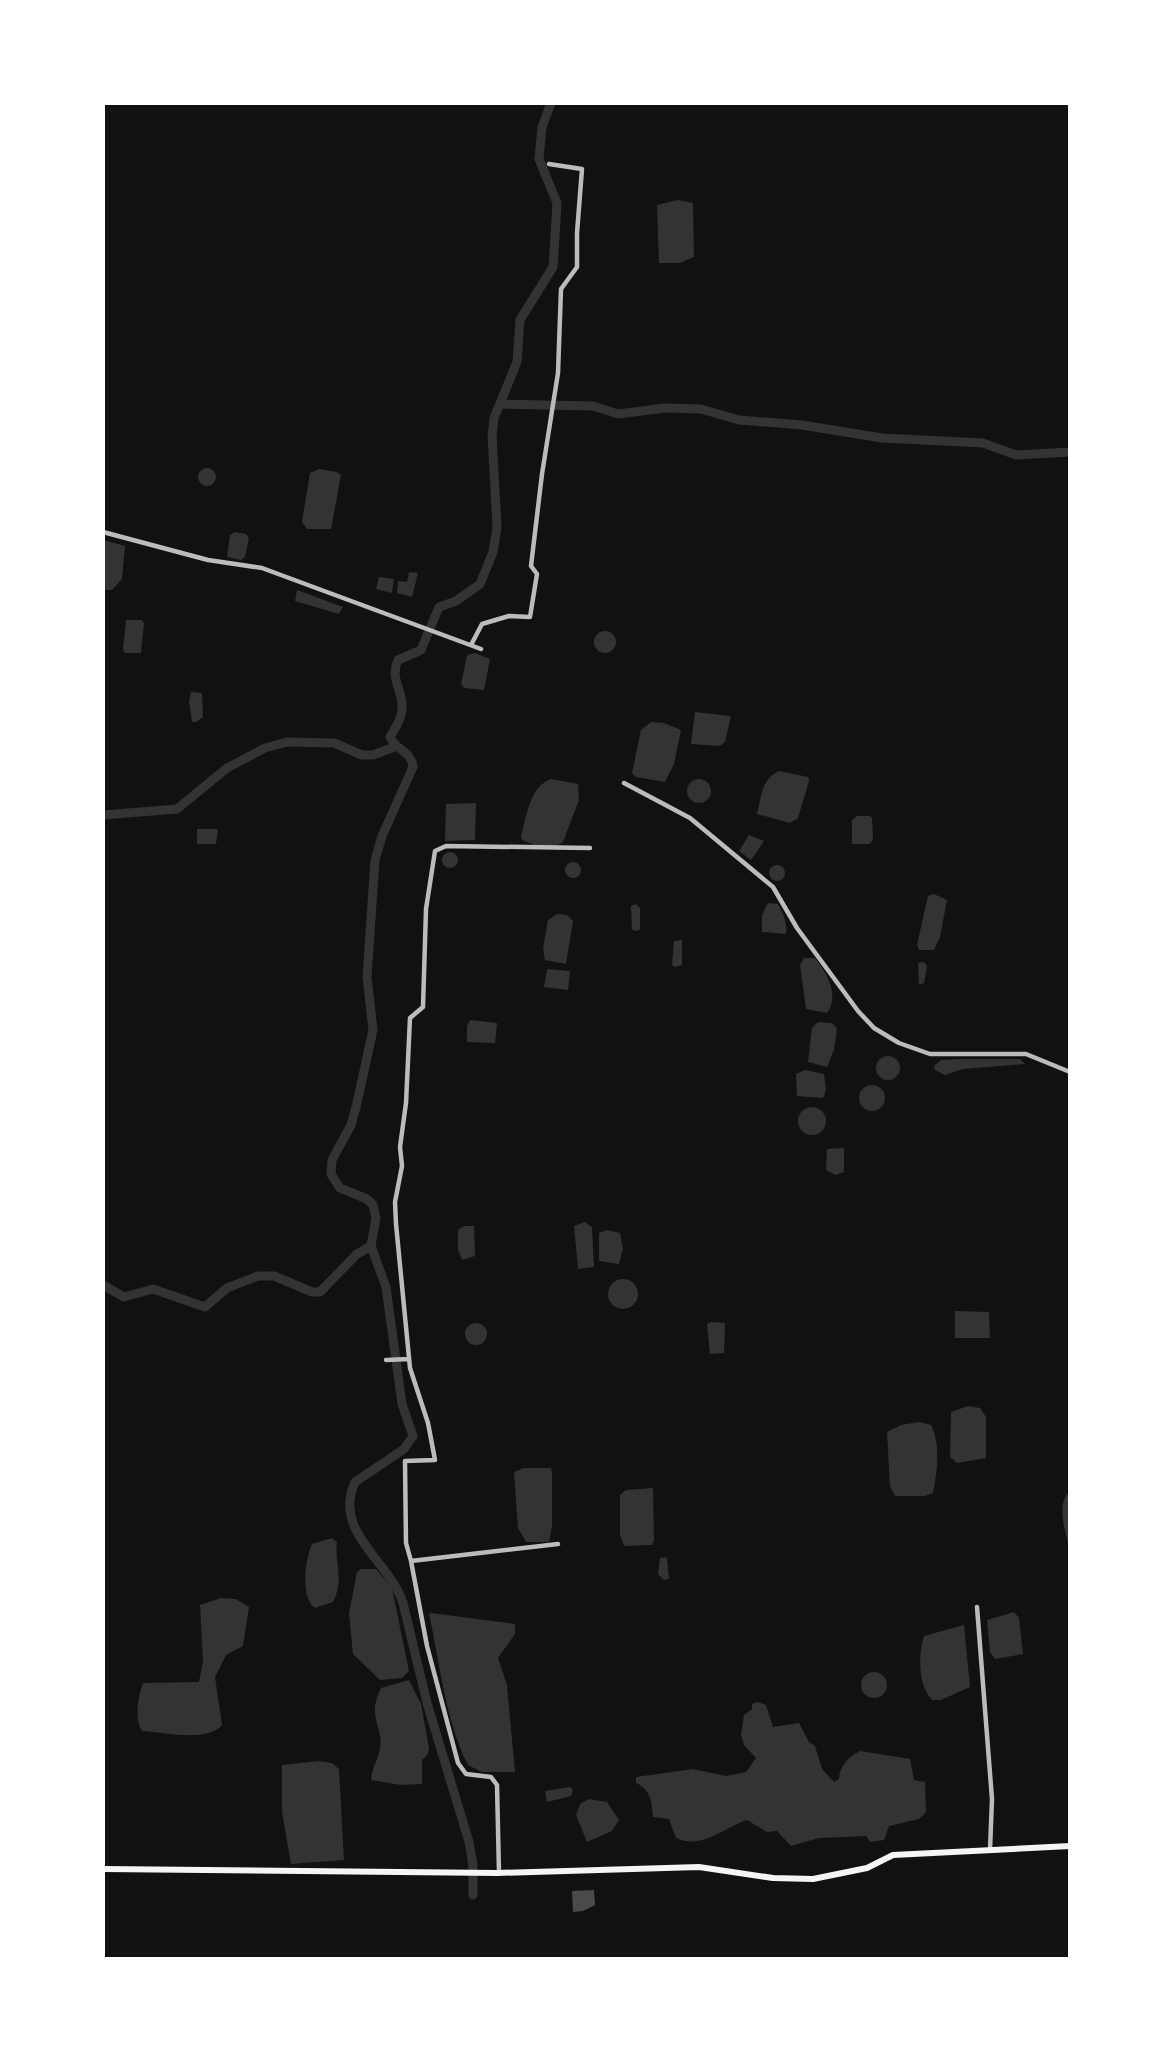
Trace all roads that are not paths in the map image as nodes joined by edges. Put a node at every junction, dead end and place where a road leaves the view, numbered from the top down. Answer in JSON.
{"nodes":[{"id":1,"x":549,"y":164,"type":"dead end"},
{"id":2,"x":103,"y":532,"type":"edge"},
{"id":3,"x":471,"y":645,"type":"junction"},
{"id":4,"x":481,"y":649,"type":"dead end"},
{"id":5,"x":624,"y":783,"type":"dead end"},
{"id":6,"x":590,"y":848,"type":"dead end"},
{"id":7,"x":1070,"y":1072,"type":"edge"},
{"id":8,"x":409,"y":1359,"type":"junction"},
{"id":9,"x":386,"y":1360,"type":"dead end"},
{"id":10,"x":558,"y":1544,"type":"dead end"},
{"id":11,"x":411,"y":1561,"type":"junction"},
{"id":12,"x":977,"y":1607,"type":"dead end"},
{"id":13,"x":1070,"y":1846,"type":"edge"},
{"id":14,"x":990,"y":1850,"type":"junction"},
{"id":15,"x":103,"y":1868,"type":"edge"},
{"id":16,"x":498,"y":1873,"type":"junction"}],
"edges":[{"from":1,"to":3,"type":"street"},
{"from":2,"to":3,"type":"street"},
{"from":3,"to":4,"type":"street"},
{"from":5,"to":7,"type":"street"},
{"from":6,"to":8,"type":"street"},
{"from":8,"to":9,"type":"street"},
{"from":8,"to":11,"type":"street"},
{"from":10,"to":11,"type":"street"},
{"from":11,"to":16,"type":"street"},
{"from":12,"to":14,"type":"street"},
{"from":13,"to":14,"type":"main road"},
{"from":14,"to":16,"type":"main road"},
{"from":15,"to":16,"type":"main road"}]}
